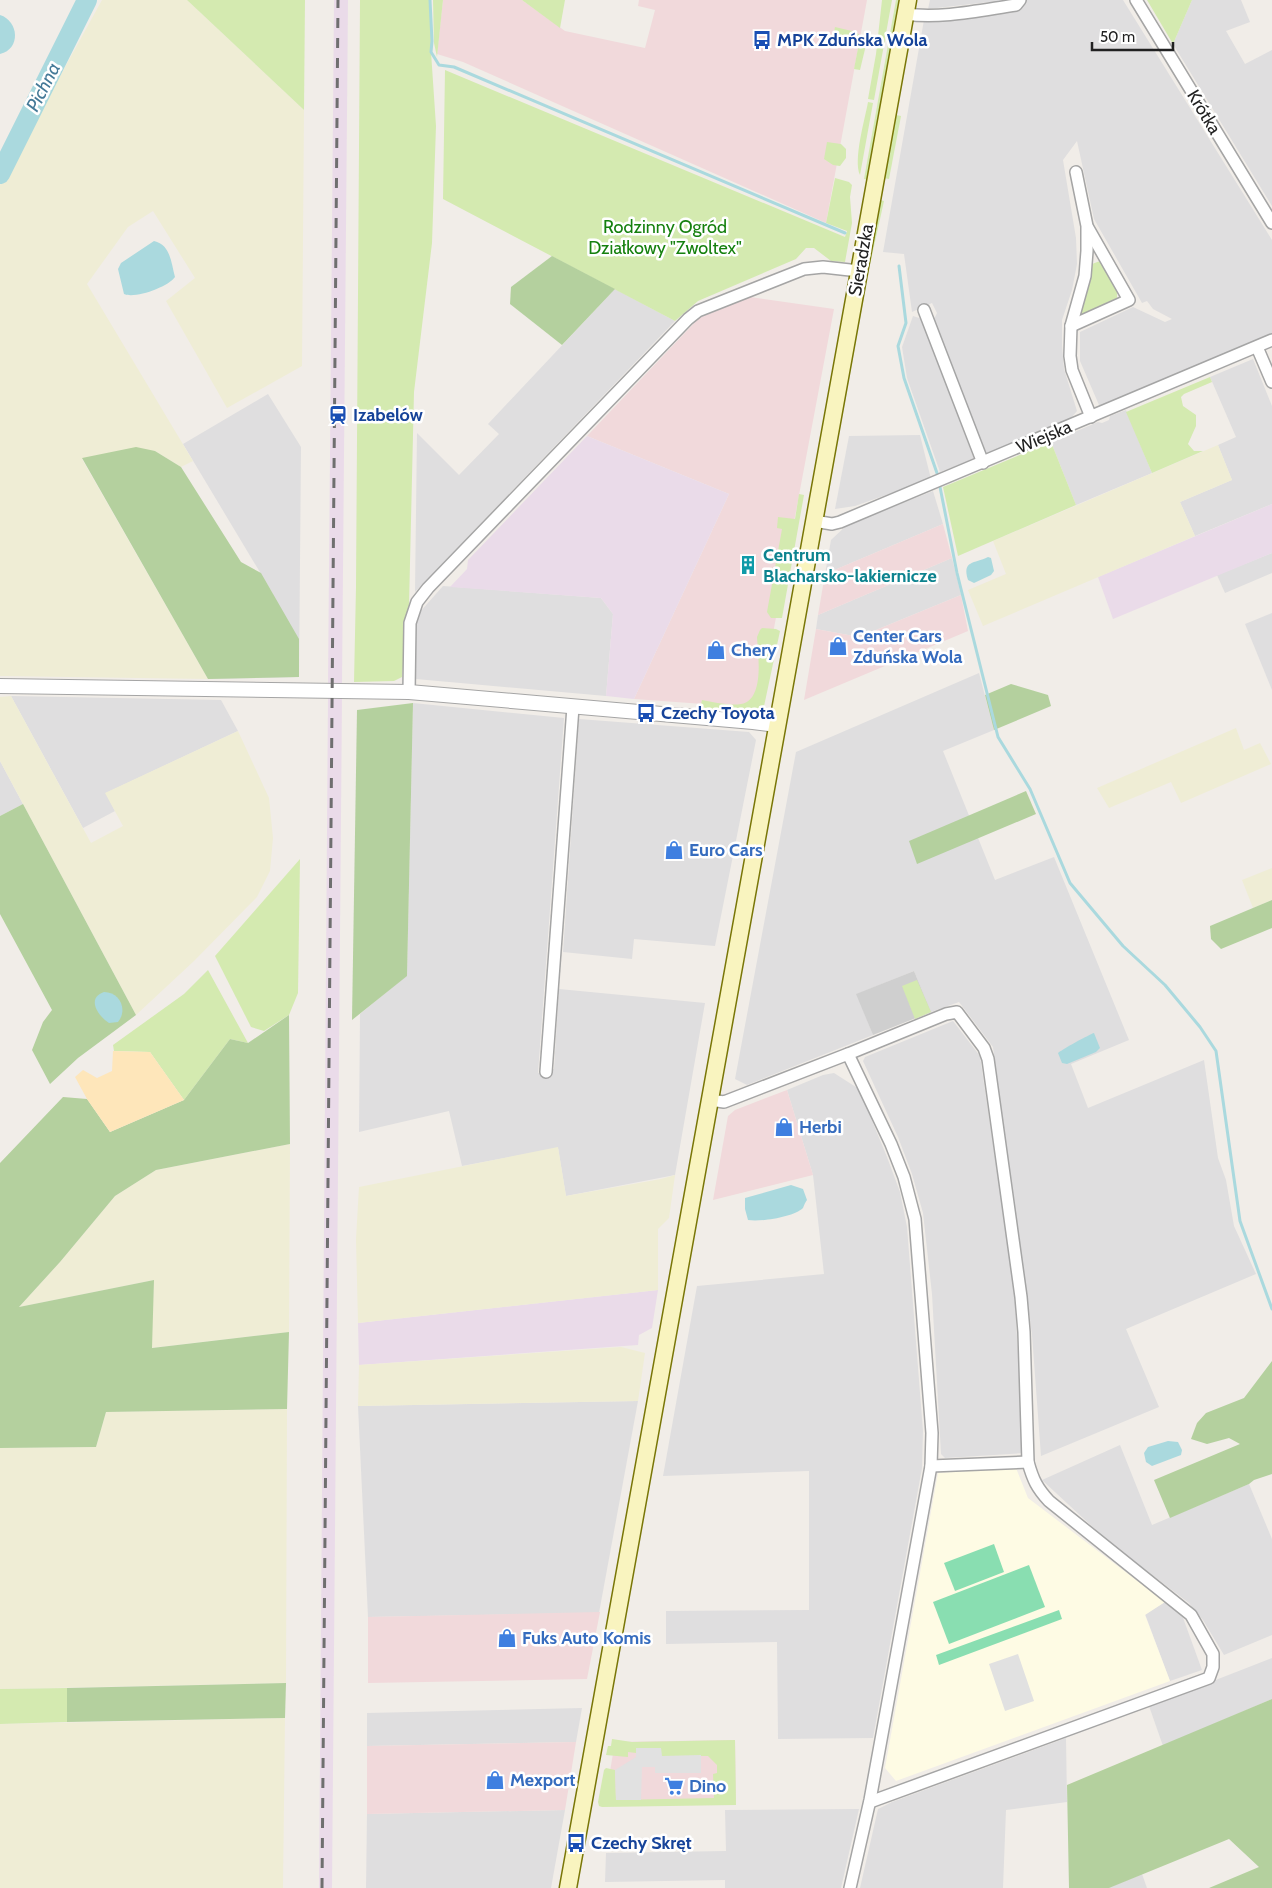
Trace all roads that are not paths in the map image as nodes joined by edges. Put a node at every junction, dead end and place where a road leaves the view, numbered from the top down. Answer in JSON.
{"nodes":[{"id":1,"x":1020,"y":0,"type":"edge"},
{"id":2,"x":1136,"y":0,"type":"edge"},
{"id":3,"x":907,"y":7,"type":"edge"},
{"id":4,"x":1076,"y":172,"type":"dead end"},
{"id":5,"x":1272,"y":223,"type":"edge"},
{"id":6,"x":1087,"y":226,"type":"junction"},
{"id":7,"x":859,"y":271,"type":"junction"},
{"id":8,"x":924,"y":310,"type":"dead end"},
{"id":9,"x":1071,"y":326,"type":"junction"},
{"id":10,"x":1272,"y":340,"type":"edge"},
{"id":11,"x":1257,"y":347,"type":"junction"},
{"id":12,"x":1272,"y":382,"type":"edge"},
{"id":13,"x":1092,"y":417,"type":"junction"},
{"id":14,"x":983,"y":463,"type":"junction"},
{"id":15,"x":814,"y":521,"type":"junction"},
{"id":16,"x":0,"y":686,"type":"edge"},
{"id":17,"x":409,"y":692,"type":"junction"},
{"id":18,"x":573,"y":707,"type":"junction"},
{"id":19,"x":777,"y":726,"type":"junction"},
{"id":20,"x":848,"y":1054,"type":"junction"},
{"id":21,"x":546,"y":1072,"type":"dead end"},
{"id":22,"x":710,"y":1100,"type":"junction"},
{"id":23,"x":1028,"y":1462,"type":"junction"},
{"id":24,"x":932,"y":1466,"type":"junction"},
{"id":25,"x":870,"y":1802,"type":"junction"},
{"id":26,"x":568,"y":1888,"type":"edge"},
{"id":27,"x":850,"y":1888,"type":"edge"}],
"edges":[{"from":1,"to":3,"type":"street"},
{"from":2,"to":5,"type":"street","name":"Krótka"},
{"from":3,"to":7,"type":"main road","name":"Sieradzka"},
{"from":4,"to":6,"type":"street"},
{"from":6,"to":9,"type":"street"},
{"from":6,"to":9,"type":"street"},
{"from":7,"to":15,"type":"main road","name":"Sieradzka"},
{"from":7,"to":17,"type":"street"},
{"from":8,"to":14,"type":"street"},
{"from":9,"to":13,"type":"street"},
{"from":10,"to":11,"type":"street","name":"Wiejska"},
{"from":11,"to":12,"type":"street"},
{"from":11,"to":13,"type":"street","name":"Wiejska"},
{"from":13,"to":14,"type":"street","name":"Wiejska"},
{"from":14,"to":15,"type":"street","name":"Wiejska"},
{"from":15,"to":19,"type":"main road","name":"Sieradzka"},
{"from":16,"to":17,"type":"street"},
{"from":17,"to":18,"type":"street"},
{"from":18,"to":19,"type":"street"},
{"from":18,"to":21,"type":"street"},
{"from":19,"to":22,"type":"main road","name":"Sieradzka"},
{"from":20,"to":22,"type":"street"},
{"from":20,"to":23,"type":"street"},
{"from":20,"to":24,"type":"street"},
{"from":22,"to":26,"type":"main road","name":"Sieradzka"},
{"from":23,"to":24,"type":"street"},
{"from":23,"to":25,"type":"street"},
{"from":24,"to":25,"type":"street"},
{"from":25,"to":27,"type":"street"}]}
